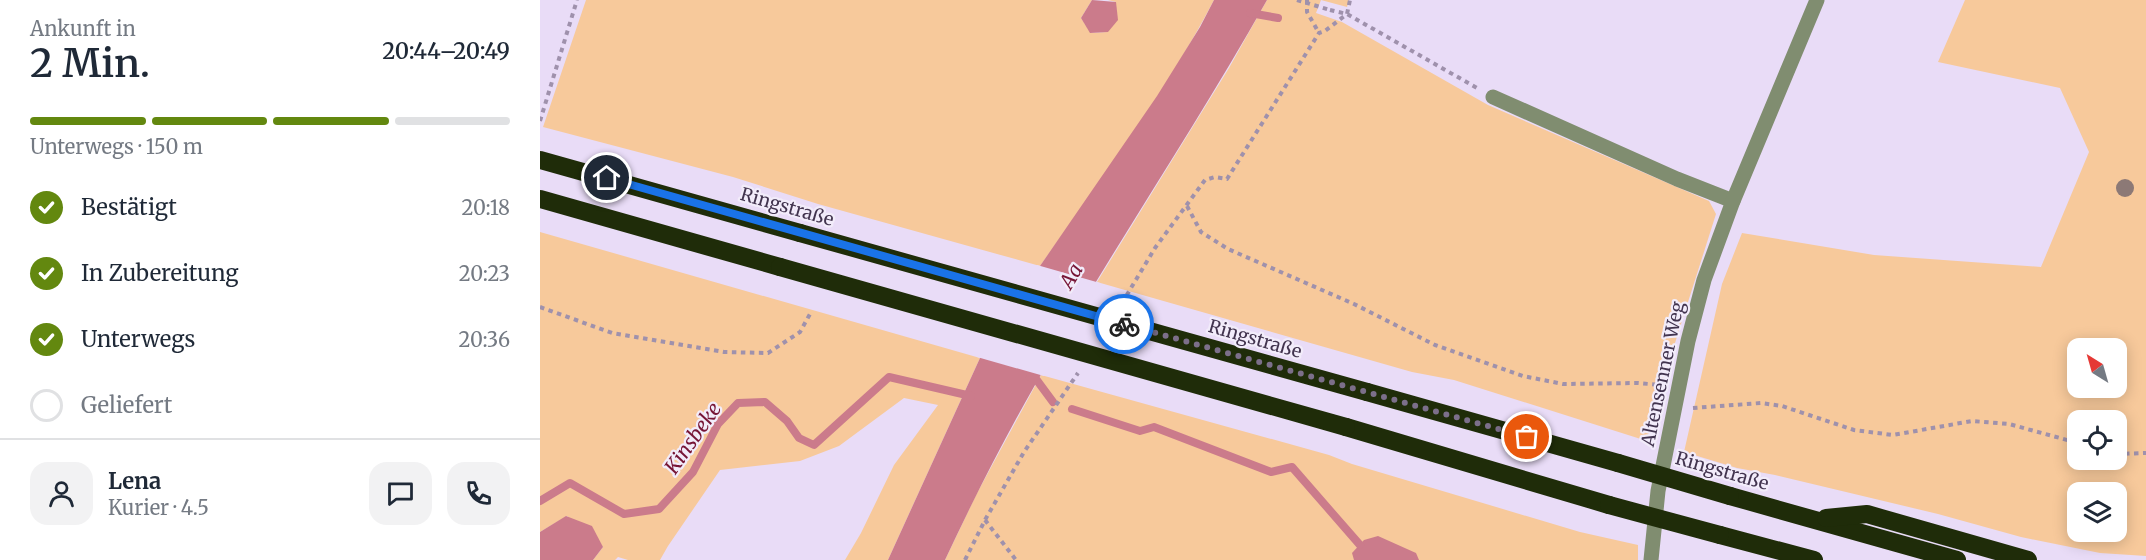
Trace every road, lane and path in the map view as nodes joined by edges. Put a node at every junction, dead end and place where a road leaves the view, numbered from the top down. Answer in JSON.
{"nodes":[{"id":1,"x":578,"y":0,"type":"edge"},
{"id":2,"x":1297,"y":0,"type":"edge"},
{"id":3,"x":1307,"y":0,"type":"edge"},
{"id":4,"x":1350,"y":0,"type":"edge"},
{"id":5,"x":1817,"y":0,"type":"edge"},
{"id":6,"x":1347,"y":14,"type":"junction"},
{"id":7,"x":1319,"y":33,"type":"junction"},
{"id":8,"x":1493,"y":97,"type":"joint"},
{"id":9,"x":540,"y":121,"type":"edge"},
{"id":10,"x":540,"y":160,"type":"edge"},
{"id":11,"x":1227,"y":179,"type":"dead end"},
{"id":12,"x":547,"y":201,"type":"edge"},
{"id":13,"x":1733,"y":201,"type":"junction"},
{"id":14,"x":1187,"y":206,"type":"dead end"},
{"id":15,"x":540,"y":307,"type":"edge"},
{"id":16,"x":810,"y":314,"type":"dead end"},
{"id":17,"x":1678,"y":387,"type":"junction"},
{"id":18,"x":1675,"y":407,"type":"junction"},
{"id":19,"x":2067,"y":440,"type":"edge"},
{"id":20,"x":2146,"y":453,"type":"edge"},
{"id":21,"x":2127,"y":454,"type":"edge"},
{"id":22,"x":985,"y":519,"type":"dead end"},
{"id":23,"x":1816,"y":520,"type":"junction"},
{"id":24,"x":1016,"y":560,"type":"edge"},
{"id":25,"x":1651,"y":560,"type":"edge"},
{"id":26,"x":1814,"y":560,"type":"edge"},
{"id":27,"x":1957,"y":560,"type":"edge"},
{"id":28,"x":2028,"y":560,"type":"edge"}],
"edges":[{"from":1,"to":9,"type":"path"},
{"from":2,"to":6,"type":"path","bridge":true},
{"from":3,"to":7,"type":"path"},
{"from":4,"to":6,"type":"path"},
{"from":5,"to":13,"type":"street","name":"Altensenner Weg"},
{"from":6,"to":7,"type":"path"},
{"from":6,"to":8,"type":"path"},
{"from":7,"to":11,"type":"path"},
{"from":8,"to":13,"type":"street"},
{"from":10,"to":23,"type":"highway","name":"Ringstraße","bridge":true},
{"from":12,"to":26,"type":"highway","bridge":true},
{"from":13,"to":17,"type":"street","name":"Altensenner Weg"},
{"from":14,"to":17,"type":"path"},
{"from":15,"to":16,"type":"path"},
{"from":17,"to":18,"type":"street","name":"Altensenner Weg"},
{"from":18,"to":19,"type":"path"},
{"from":18,"to":25,"type":"street","name":"Altensenner Weg"},
{"from":20,"to":21,"type":"path"},
{"from":22,"to":24,"type":"path"},
{"from":23,"to":27,"type":"highway","name":"Ringstraße"},
{"from":23,"to":28,"type":"highway"}]}
